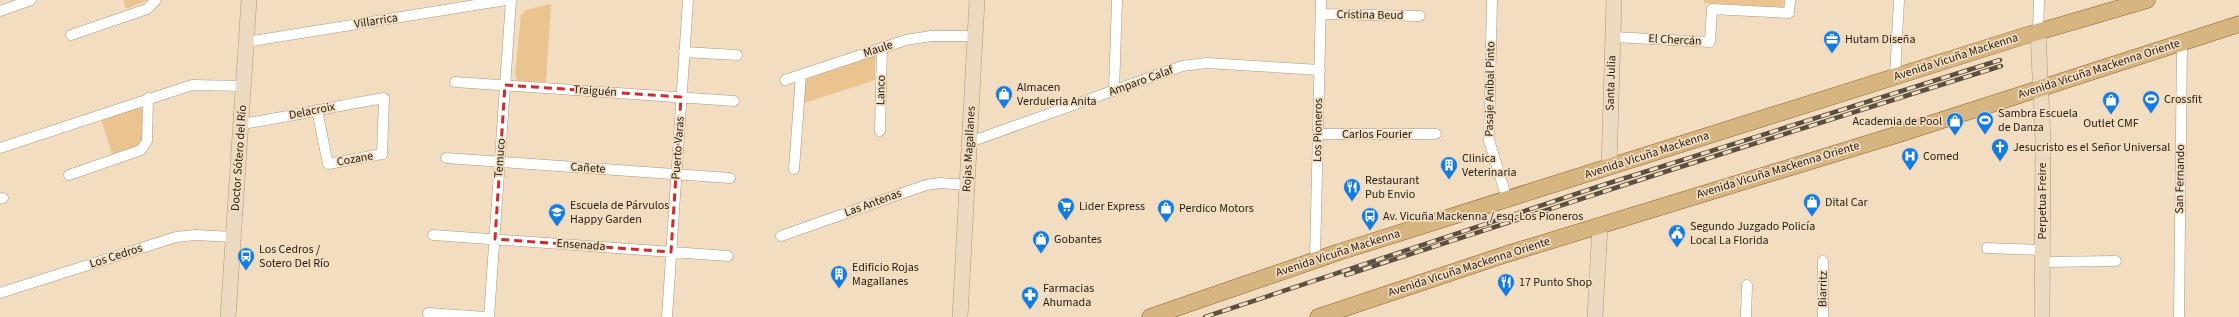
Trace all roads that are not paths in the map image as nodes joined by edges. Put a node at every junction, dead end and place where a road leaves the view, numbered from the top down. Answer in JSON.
{"nodes":[{"id":1,"x":31,"y":0,"type":"edge"},
{"id":2,"x":156,"y":0,"type":"edge"},
{"id":3,"x":249,"y":0,"type":"edge"},
{"id":4,"x":506,"y":0,"type":"edge"},
{"id":5,"x":511,"y":0,"type":"edge"},
{"id":6,"x":688,"y":0,"type":"edge"},
{"id":7,"x":977,"y":0,"type":"edge"},
{"id":8,"x":1117,"y":0,"type":"edge"},
{"id":9,"x":1321,"y":0,"type":"edge"},
{"id":10,"x":1492,"y":0,"type":"edge"},
{"id":11,"x":1614,"y":0,"type":"edge"},
{"id":12,"x":1790,"y":0,"type":"edge"},
{"id":13,"x":1899,"y":0,"type":"edge"},
{"id":14,"x":2039,"y":0,"type":"edge"},
{"id":15,"x":2147,"y":0,"type":"edge"},
{"id":16,"x":0,"y":11,"type":"edge"},
{"id":17,"x":1321,"y":14,"type":"junction"},
{"id":18,"x":1420,"y":16,"type":"dead end"},
{"id":19,"x":2239,"y":24,"type":"edge"},
{"id":20,"x":2038,"y":32,"type":"junction"},
{"id":21,"x":71,"y":35,"type":"dead end"},
{"id":22,"x":975,"y":36,"type":"junction"},
{"id":23,"x":1613,"y":37,"type":"junction"},
{"id":24,"x":246,"y":42,"type":"junction"},
{"id":25,"x":2182,"y":42,"type":"junction"},
{"id":26,"x":882,"y":48,"type":"junction"},
{"id":27,"x":684,"y":52,"type":"junction"},
{"id":28,"x":737,"y":55,"type":"dead end"},
{"id":29,"x":1320,"y":70,"type":"junction"},
{"id":30,"x":801,"y":75,"type":"junction"},
{"id":31,"x":1895,"y":77,"type":"junction"},
{"id":32,"x":785,"y":80,"type":"dead end"},
{"id":33,"x":455,"y":82,"type":"dead end"},
{"id":34,"x":505,"y":85,"type":"junction"},
{"id":35,"x":243,"y":86,"type":"junction"},
{"id":36,"x":2041,"y":88,"type":"junction"},
{"id":37,"x":1114,"y":91,"type":"junction"},
{"id":38,"x":681,"y":97,"type":"junction"},
{"id":39,"x":148,"y":98,"type":"junction"},
{"id":40,"x":384,"y":98,"type":"joint"},
{"id":41,"x":734,"y":101,"type":"dead end"},
{"id":42,"x":317,"y":110,"type":"junction"},
{"id":43,"x":241,"y":124,"type":"junction"},
{"id":44,"x":880,"y":131,"type":"dead end"},
{"id":45,"x":1318,"y":134,"type":"junction"},
{"id":46,"x":1436,"y":134,"type":"dead end"},
{"id":47,"x":970,"y":142,"type":"junction"},
{"id":48,"x":0,"y":148,"type":"edge"},
{"id":49,"x":446,"y":158,"type":"dead end"},
{"id":50,"x":500,"y":162,"type":"junction"},
{"id":51,"x":1609,"y":167,"type":"junction"},
{"id":52,"x":794,"y":169,"type":"dead end"},
{"id":53,"x":676,"y":174,"type":"junction"},
{"id":54,"x":68,"y":175,"type":"dead end"},
{"id":55,"x":730,"y":178,"type":"dead end"},
{"id":56,"x":968,"y":185,"type":"junction"},
{"id":57,"x":1507,"y":199,"type":"junction"},
{"id":58,"x":1600,"y":225,"type":"junction"},
{"id":59,"x":433,"y":235,"type":"dead end"},
{"id":60,"x":782,"y":236,"type":"dead end"},
{"id":61,"x":234,"y":238,"type":"junction"},
{"id":62,"x":495,"y":239,"type":"junction"},
{"id":63,"x":1987,"y":248,"type":"dead end"},
{"id":64,"x":671,"y":252,"type":"junction"},
{"id":65,"x":728,"y":256,"type":"dead end"},
{"id":66,"x":2042,"y":256,"type":"junction"},
{"id":67,"x":1316,"y":260,"type":"junction"},
{"id":68,"x":1823,"y":261,"type":"dead end"},
{"id":69,"x":2116,"y":261,"type":"dead end"},
{"id":70,"x":1747,"y":285,"type":"dead end"},
{"id":71,"x":0,"y":292,"type":"edge"},
{"id":72,"x":962,"y":298,"type":"junction"},
{"id":73,"x":428,"y":313,"type":"dead end"},
{"id":74,"x":228,"y":317,"type":"edge"},
{"id":75,"x":486,"y":317,"type":"edge"},
{"id":76,"x":489,"y":317,"type":"edge"},
{"id":77,"x":667,"y":317,"type":"edge"},
{"id":78,"x":960,"y":317,"type":"edge"},
{"id":79,"x":966,"y":317,"type":"edge"},
{"id":80,"x":1150,"y":317,"type":"edge"},
{"id":81,"x":1318,"y":317,"type":"edge"},
{"id":82,"x":1595,"y":317,"type":"edge"},
{"id":83,"x":1746,"y":317,"type":"edge"},
{"id":84,"x":1822,"y":317,"type":"edge"},
{"id":85,"x":2042,"y":317,"type":"edge"},
{"id":86,"x":2179,"y":317,"type":"edge"}],
"edges":[{"from":1,"to":16,"type":"street"},
{"from":2,"to":21,"type":"street"},
{"from":3,"to":24,"type":"main road","name":"Doctor Sótero del Río"},
{"from":4,"to":24,"type":"street","name":"Villarrica"},
{"from":5,"to":34,"type":"street","name":"Temuco"},
{"from":6,"to":27,"type":"street","name":"Puerto Varas"},
{"from":7,"to":22,"type":"main road","name":"Rojas Magallanes"},
{"from":8,"to":37,"type":"street"},
{"from":9,"to":17,"type":"street","name":"Los Pioneros"},
{"from":10,"to":57,"type":"street","name":"Pasaje Aníbal Pinto"},
{"from":11,"to":23,"type":"main road","name":"Santa Julia"},
{"from":12,"to":23,"type":"street","name":"El Chercán"},
{"from":13,"to":31,"type":"street"},
{"from":14,"to":20,"type":"street"},
{"from":15,"to":20,"type":"main road","name":"Avenida Vicuña Mackenna"},
{"from":17,"to":18,"type":"street","name":"Cristina Beud"},
{"from":17,"to":29,"type":"street","name":"Los Pioneros"},
{"from":19,"to":25,"type":"main road","name":"Avenida Vicuña Mackenna Oriente"},
{"from":20,"to":31,"type":"main road","name":"Avenida Vicuña Mackenna"},
{"from":20,"to":36,"type":"main road","name":"Perpetua Freire"},
{"from":22,"to":26,"type":"street","name":"Maule"},
{"from":22,"to":47,"type":"main road","name":"Rojas Magallanes"},
{"from":23,"to":51,"type":"main road","name":"Santa Julia"},
{"from":24,"to":35,"type":"main road","name":"Doctor Sótero del Río"},
{"from":25,"to":36,"type":"main road","name":"Avenida Vicuña Mackenna Oriente"},
{"from":25,"to":86,"type":"street","name":"San Fernando"},
{"from":26,"to":30,"type":"street","name":"Maule"},
{"from":26,"to":44,"type":"street","name":"Lanco"},
{"from":27,"to":28,"type":"street"},
{"from":27,"to":38,"type":"street","name":"Puerto Varas"},
{"from":29,"to":37,"type":"street","name":"Amparo Calaf"},
{"from":29,"to":45,"type":"street","name":"Los Pioneros"},
{"from":30,"to":32,"type":"street","name":"Maule"},
{"from":30,"to":52,"type":"street"},
{"from":31,"to":51,"type":"main road","name":"Avenida Vicuña Mackenna"},
{"from":33,"to":34,"type":"street","name":"Traiguén"},
{"from":34,"to":38,"type":"street","name":"Traiguén"},
{"from":34,"to":50,"type":"street","name":"Temuco"},
{"from":35,"to":39,"type":"street"},
{"from":35,"to":43,"type":"main road","name":"Doctor Sótero del Río"},
{"from":36,"to":58,"type":"main road","name":"Avenida Vicuña Mackenna Oriente"},
{"from":36,"to":66,"type":"main road","name":"Perpetua Freire"},
{"from":37,"to":47,"type":"street","name":"Amparo Calaf"},
{"from":38,"to":41,"type":"street","name":"Traiguén"},
{"from":38,"to":53,"type":"street","name":"Puerto Varas"},
{"from":39,"to":48,"type":"street"},
{"from":39,"to":54,"type":"street"},
{"from":40,"to":42,"type":"street","name":"Delacroix"},
{"from":40,"to":42,"type":"street","name":"Cozane"},
{"from":42,"to":43,"type":"street","name":"Delacroix"},
{"from":43,"to":61,"type":"main road","name":"Doctor Sótero del Río"},
{"from":45,"to":46,"type":"street","name":"Carlos Fourier"},
{"from":45,"to":67,"type":"street","name":"Los Pioneros"},
{"from":47,"to":56,"type":"main road","name":"Rojas Magallanes"},
{"from":49,"to":50,"type":"street","name":"Cañete"},
{"from":50,"to":53,"type":"street","name":"Cañete"},
{"from":50,"to":62,"type":"street","name":"Temuco"},
{"from":51,"to":57,"type":"main road","name":"Avenida Vicuña Mackenna"},
{"from":53,"to":55,"type":"street","name":"Cañete"},
{"from":53,"to":64,"type":"street","name":"Puerto Varas"},
{"from":56,"to":60,"type":"street","name":"Las Antenas"},
{"from":56,"to":72,"type":"main road","name":"Rojas Magallanes"},
{"from":57,"to":67,"type":"main road","name":"Avenida Vicuña Mackenna"},
{"from":58,"to":81,"type":"main road","name":"Avenida Vicuña Mackenna Oriente"},
{"from":58,"to":82,"type":"main road"},
{"from":59,"to":62,"type":"street","name":"Ensenada"},
{"from":61,"to":71,"type":"street","name":"Los Cedros"},
{"from":61,"to":74,"type":"main road","name":"Doctor Sótero del Río"},
{"from":62,"to":64,"type":"street","name":"Ensenada"},
{"from":62,"to":76,"type":"street","name":"Temuco"},
{"from":63,"to":66,"type":"street","name":"Perpetua Freire"},
{"from":64,"to":65,"type":"street","name":"Ensenada"},
{"from":64,"to":77,"type":"street","name":"Puerto Varas"},
{"from":66,"to":69,"type":"street"},
{"from":66,"to":85,"type":"main road","name":"Perpetua Freire"},
{"from":67,"to":80,"type":"main road","name":"Avenida Vicuña Mackenna"},
{"from":68,"to":84,"type":"street","name":"Biarritz"},
{"from":70,"to":83,"type":"street"},
{"from":72,"to":78,"type":"main road","name":"Rojas Magallanes"},
{"from":72,"to":79,"type":"main road","name":"Rojas Magallanes"},
{"from":73,"to":75,"type":"street"}]}
